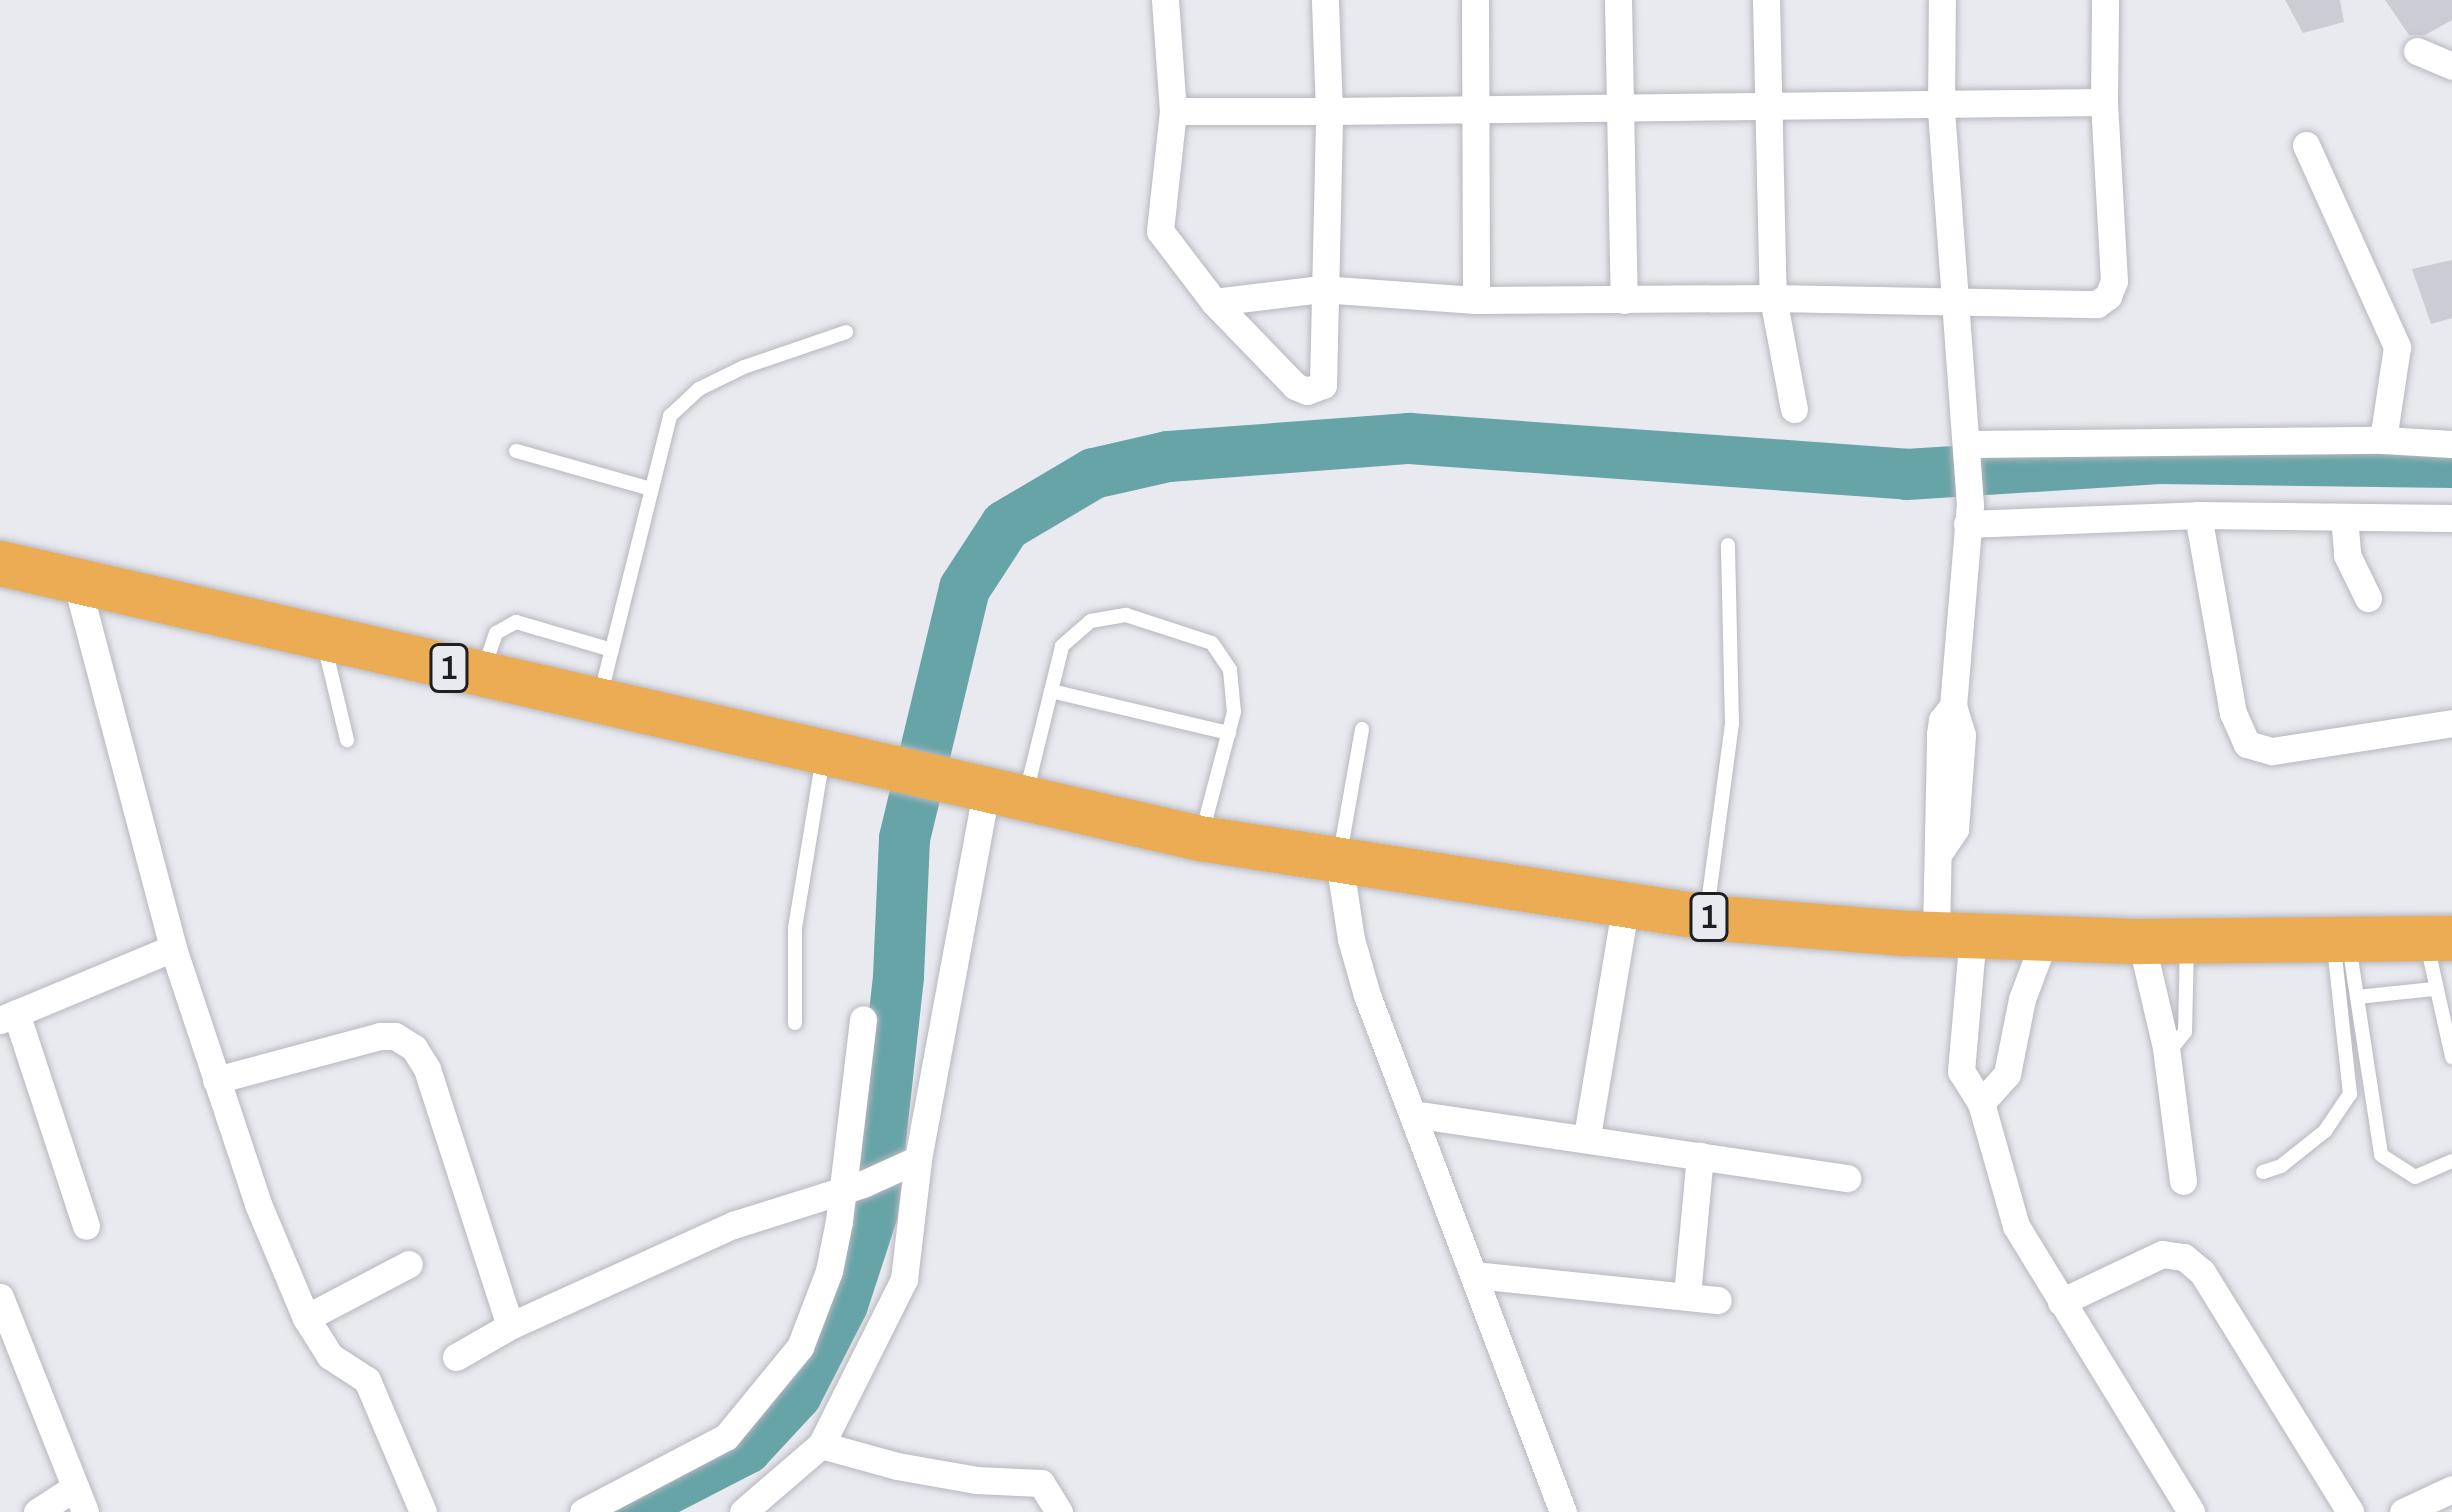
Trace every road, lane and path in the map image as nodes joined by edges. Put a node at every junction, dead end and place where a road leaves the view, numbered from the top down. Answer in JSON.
{"nodes":[{"id":1,"x":1165,"y":0,"type":"edge"},
{"id":2,"x":1325,"y":0,"type":"edge"},
{"id":3,"x":1474,"y":0,"type":"edge"},
{"id":4,"x":1618,"y":0,"type":"edge"},
{"id":5,"x":1766,"y":0,"type":"edge"},
{"id":6,"x":1942,"y":0,"type":"edge"},
{"id":7,"x":2105,"y":0,"type":"edge"},
{"id":8,"x":2417,"y":52,"type":"dead end"},
{"id":9,"x":2452,"y":67,"type":"edge"},
{"id":10,"x":2104,"y":101,"type":"junction"},
{"id":11,"x":1941,"y":106,"type":"junction"},
{"id":12,"x":1766,"y":108,"type":"junction"},
{"id":13,"x":1173,"y":111,"type":"junction"},
{"id":14,"x":1329,"y":111,"type":"junction"},
{"id":15,"x":1619,"y":112,"type":"junction"},
{"id":16,"x":1474,"y":113,"type":"junction"},
{"id":17,"x":2306,"y":145,"type":"dead end"},
{"id":18,"x":1321,"y":289,"type":"junction"},
{"id":19,"x":1773,"y":298,"type":"junction"},
{"id":20,"x":1624,"y":299,"type":"junction"},
{"id":21,"x":1476,"y":300,"type":"junction"},
{"id":22,"x":1958,"y":301,"type":"junction"},
{"id":23,"x":1214,"y":302,"type":"junction"},
{"id":24,"x":846,"y":332,"type":"dead end"},
{"id":25,"x":1794,"y":410,"type":"dead end"},
{"id":26,"x":2383,"y":440,"type":"junction"},
{"id":27,"x":2452,"y":444,"type":"edge"},
{"id":28,"x":516,"y":451,"type":"dead end"},
{"id":29,"x":1968,"y":454,"type":"junction"},
{"id":30,"x":648,"y":488,"type":"junction"},
{"id":31,"x":1968,"y":514,"type":"junction"},
{"id":32,"x":2198,"y":515,"type":"junction"},
{"id":33,"x":2344,"y":517,"type":"junction"},
{"id":34,"x":2452,"y":518,"type":"edge"},
{"id":35,"x":1728,"y":545,"type":"dead end"},
{"id":36,"x":0,"y":562,"type":"edge"},
{"id":37,"x":77,"y":584,"type":"junction"},
{"id":38,"x":2368,"y":598,"type":"dead end"},
{"id":39,"x":323,"y":639,"type":"junction"},
{"id":40,"x":612,"y":650,"type":"junction"},
{"id":41,"x":482,"y":676,"type":"junction"},
{"id":42,"x":1051,"y":692,"type":"junction"},
{"id":43,"x":598,"y":701,"type":"junction"},
{"id":44,"x":2452,"y":723,"type":"edge"},
{"id":45,"x":1362,"y":729,"type":"dead end"},
{"id":46,"x":1228,"y":733,"type":"junction"},
{"id":47,"x":347,"y":740,"type":"dead end"},
{"id":48,"x":823,"y":752,"type":"junction"},
{"id":49,"x":997,"y":790,"type":"junction"},
{"id":50,"x":1200,"y":838,"type":"junction"},
{"id":51,"x":1339,"y":860,"type":"junction"},
{"id":52,"x":1626,"y":902,"type":"junction"},
{"id":53,"x":1706,"y":916,"type":"junction"},
{"id":54,"x":1954,"y":933,"type":"junction"},
{"id":55,"x":2046,"y":935,"type":"junction"},
{"id":56,"x":2439,"y":939,"type":"edge"},
{"id":57,"x":2141,"y":940,"type":"junction"},
{"id":58,"x":2187,"y":941,"type":"junction"},
{"id":59,"x":2341,"y":942,"type":"junction"},
{"id":60,"x":173,"y":947,"type":"junction"},
{"id":61,"x":2434,"y":988,"type":"junction"},
{"id":62,"x":2357,"y":997,"type":"junction"},
{"id":63,"x":8,"y":1017,"type":"edge"},
{"id":64,"x":863,"y":1019,"type":"dead end"},
{"id":65,"x":795,"y":1023,"type":"dead end"},
{"id":66,"x":2167,"y":1054,"type":"junction"},
{"id":67,"x":2452,"y":1057,"type":"edge"},
{"id":68,"x":216,"y":1080,"type":"junction"},
{"id":69,"x":1981,"y":1103,"type":"junction"},
{"id":70,"x":1413,"y":1114,"type":"junction"},
{"id":71,"x":1587,"y":1136,"type":"junction"},
{"id":72,"x":1700,"y":1156,"type":"junction"},
{"id":73,"x":2452,"y":1161,"type":"edge"},
{"id":74,"x":909,"y":1162,"type":"junction"},
{"id":75,"x":2264,"y":1172,"type":"dead end"},
{"id":76,"x":1847,"y":1178,"type":"dead end"},
{"id":77,"x":2182,"y":1181,"type":"dead end"},
{"id":78,"x":852,"y":1188,"type":"junction"},
{"id":79,"x":86,"y":1226,"type":"dead end"},
{"id":80,"x":409,"y":1264,"type":"dead end"},
{"id":81,"x":1475,"y":1275,"type":"junction"},
{"id":82,"x":1687,"y":1295,"type":"junction"},
{"id":83,"x":0,"y":1297,"type":"edge"},
{"id":84,"x":1718,"y":1300,"type":"dead end"},
{"id":85,"x":2061,"y":1302,"type":"junction"},
{"id":86,"x":306,"y":1318,"type":"junction"},
{"id":87,"x":510,"y":1325,"type":"junction"},
{"id":88,"x":456,"y":1358,"type":"dead end"},
{"id":89,"x":821,"y":1445,"type":"junction"},
{"id":90,"x":2452,"y":1489,"type":"edge"},
{"id":91,"x":79,"y":1500,"type":"edge"},
{"id":92,"x":760,"y":1507,"type":"edge"},
{"id":93,"x":37,"y":1512,"type":"edge"},
{"id":94,"x":423,"y":1512,"type":"edge"},
{"id":95,"x":583,"y":1512,"type":"edge"},
{"id":96,"x":1059,"y":1512,"type":"edge"},
{"id":97,"x":1564,"y":1512,"type":"edge"},
{"id":98,"x":2191,"y":1512,"type":"edge"},
{"id":99,"x":2350,"y":1512,"type":"edge"},
{"id":100,"x":2403,"y":1512,"type":"edge"}],
"edges":[{"from":1,"to":13,"type":"street"},
{"from":2,"to":14,"type":"street"},
{"from":3,"to":16,"type":"street"},
{"from":4,"to":15,"type":"street"},
{"from":5,"to":12,"type":"street"},
{"from":6,"to":11,"type":"street"},
{"from":7,"to":10,"type":"street"},
{"from":8,"to":9,"type":"street"},
{"from":10,"to":11,"type":"street"},
{"from":10,"to":22,"type":"street"},
{"from":11,"to":12,"type":"street"},
{"from":11,"to":22,"type":"street"},
{"from":12,"to":15,"type":"street"},
{"from":12,"to":19,"type":"street"},
{"from":13,"to":14,"type":"street"},
{"from":13,"to":23,"type":"street"},
{"from":14,"to":16,"type":"street"},
{"from":14,"to":18,"type":"street"},
{"from":15,"to":16,"type":"street"},
{"from":15,"to":20,"type":"street"},
{"from":16,"to":21,"type":"street"},
{"from":17,"to":26,"type":"street"},
{"from":18,"to":21,"type":"street"},
{"from":18,"to":23,"type":"street"},
{"from":18,"to":23,"type":"street"},
{"from":19,"to":20,"type":"street"},
{"from":19,"to":22,"type":"street"},
{"from":19,"to":25,"type":"street"},
{"from":20,"to":21,"type":"street"},
{"from":22,"to":29,"type":"street"},
{"from":24,"to":30,"type":"lane"},
{"from":26,"to":27,"type":"street"},
{"from":26,"to":29,"type":"street"},
{"from":28,"to":30,"type":"lane"},
{"from":29,"to":31,"type":"street"},
{"from":30,"to":40,"type":"lane"},
{"from":31,"to":32,"type":"street"},
{"from":31,"to":54,"type":"street"},
{"from":32,"to":33,"type":"street"},
{"from":32,"to":44,"type":"street"},
{"from":33,"to":34,"type":"street"},
{"from":33,"to":38,"type":"street"},
{"from":35,"to":53,"type":"lane"},
{"from":36,"to":37,"type":"highway","number":"1"},
{"from":37,"to":39,"type":"highway","number":"1"},
{"from":37,"to":60,"type":"street"},
{"from":39,"to":41,"type":"highway","number":"1"},
{"from":39,"to":47,"type":"lane"},
{"from":40,"to":41,"type":"lane"},
{"from":40,"to":43,"type":"lane"},
{"from":41,"to":43,"type":"highway","number":"1"},
{"from":42,"to":46,"type":"lane"},
{"from":42,"to":46,"type":"lane"},
{"from":42,"to":49,"type":"lane"},
{"from":43,"to":48,"type":"highway","number":"1"},
{"from":45,"to":51,"type":"lane"},
{"from":46,"to":50,"type":"lane"},
{"from":48,"to":49,"type":"highway","number":"1"},
{"from":48,"to":65,"type":"lane"},
{"from":49,"to":50,"type":"highway","number":"1"},
{"from":49,"to":74,"type":"street"},
{"from":50,"to":51,"type":"highway","number":"1"},
{"from":51,"to":52,"type":"highway","number":"1"},
{"from":51,"to":70,"type":"street"},
{"from":52,"to":53,"type":"highway","number":"1"},
{"from":52,"to":71,"type":"street"},
{"from":53,"to":54,"type":"highway","number":"1"},
{"from":54,"to":55,"type":"highway","number":"1"},
{"from":54,"to":69,"type":"street"},
{"from":55,"to":57,"type":"highway","number":"1"},
{"from":55,"to":69,"type":"street"},
{"from":56,"to":59,"type":"highway","number":"1"},
{"from":56,"to":61,"type":"lane"},
{"from":57,"to":58,"type":"highway","number":"1"},
{"from":57,"to":66,"type":"street"},
{"from":58,"to":59,"type":"highway","number":"1"},
{"from":58,"to":66,"type":"lane"},
{"from":59,"to":62,"type":"lane"},
{"from":59,"to":75,"type":"lane"},
{"from":60,"to":63,"type":"street"},
{"from":60,"to":68,"type":"street"},
{"from":61,"to":62,"type":"lane"},
{"from":61,"to":67,"type":"lane"},
{"from":62,"to":73,"type":"lane"},
{"from":63,"to":79,"type":"street"},
{"from":64,"to":78,"type":"street"},
{"from":66,"to":77,"type":"street"},
{"from":68,"to":86,"type":"street"},
{"from":68,"to":87,"type":"street"},
{"from":69,"to":85,"type":"street"},
{"from":70,"to":71,"type":"street"},
{"from":70,"to":81,"type":"street"},
{"from":71,"to":72,"type":"street"},
{"from":72,"to":76,"type":"street"},
{"from":72,"to":82,"type":"street"},
{"from":74,"to":78,"type":"street"},
{"from":74,"to":89,"type":"street"},
{"from":78,"to":87,"type":"street"},
{"from":78,"to":95,"type":"street"},
{"from":80,"to":86,"type":"street"},
{"from":81,"to":82,"type":"street"},
{"from":81,"to":97,"type":"street"},
{"from":82,"to":84,"type":"street"},
{"from":83,"to":91,"type":"street"},
{"from":85,"to":98,"type":"street"},
{"from":85,"to":99,"type":"street"},
{"from":86,"to":94,"type":"street"},
{"from":87,"to":88,"type":"street"},
{"from":89,"to":92,"type":"street"},
{"from":89,"to":96,"type":"street"},
{"from":90,"to":100,"type":"street"},
{"from":91,"to":93,"type":"street"}]}
